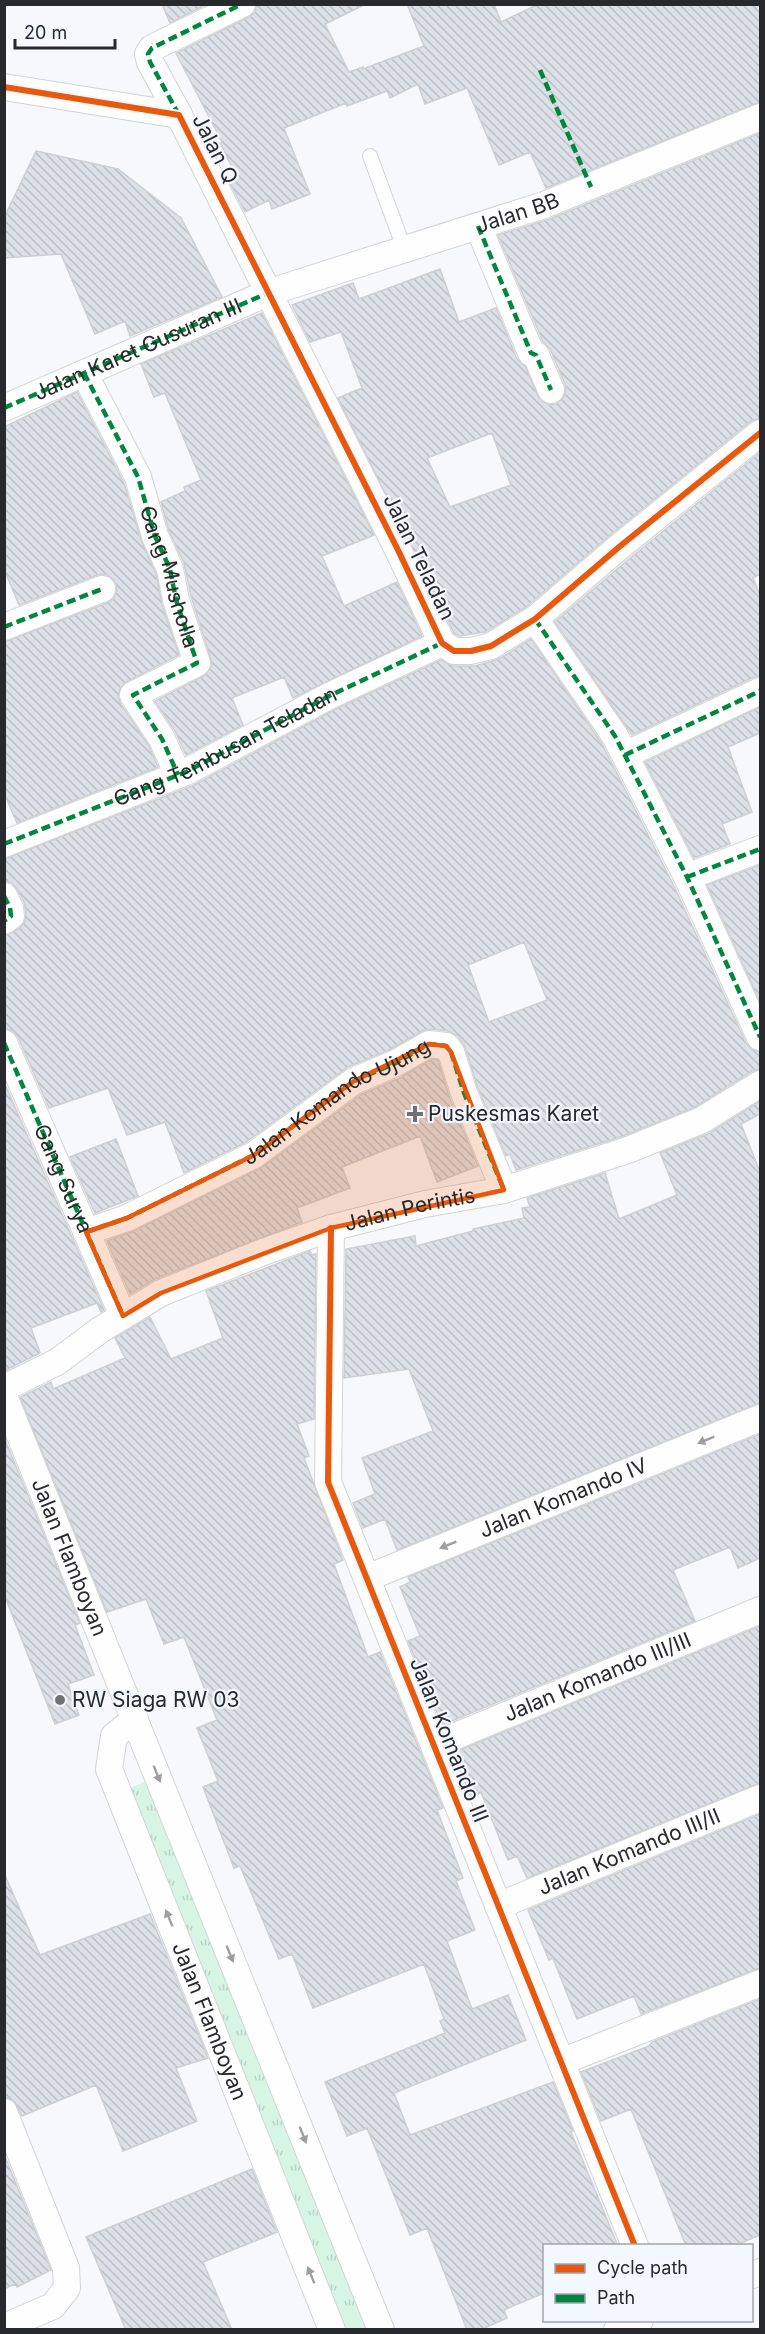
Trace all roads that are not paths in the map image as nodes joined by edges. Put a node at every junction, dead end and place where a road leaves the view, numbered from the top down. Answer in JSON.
{"nodes":[{"id":1,"x":242,"y":4,"type":"edge"},
{"id":2,"x":4,"y":87,"type":"edge"},
{"id":3,"x":179,"y":115,"type":"junction"},
{"id":4,"x":760,"y":117,"type":"edge"},
{"id":5,"x":370,"y":156,"type":"dead end"},
{"id":6,"x":478,"y":226,"type":"junction"},
{"id":7,"x":404,"y":249,"type":"junction"},
{"id":8,"x":270,"y":292,"type":"junction"},
{"id":9,"x":84,"y":373,"type":"junction"},
{"id":10,"x":551,"y":390,"type":"dead end"},
{"id":11,"x":4,"y":408,"type":"edge"},
{"id":12,"x":760,"y":433,"type":"edge"},
{"id":13,"x":102,"y":589,"type":"dead end"},
{"id":14,"x":535,"y":619,"type":"junction"},
{"id":15,"x":4,"y":627,"type":"edge"},
{"id":16,"x":442,"y":643,"type":"junction"},
{"id":17,"x":760,"y":692,"type":"edge"},
{"id":18,"x":625,"y":755,"type":"junction"},
{"id":19,"x":178,"y":775,"type":"junction"},
{"id":20,"x":4,"y":844,"type":"edge"},
{"id":21,"x":760,"y":849,"type":"edge"},
{"id":22,"x":687,"y":877,"type":"junction"},
{"id":23,"x":4,"y":896,"type":"edge"},
{"id":24,"x":4,"y":921,"type":"edge"},
{"id":25,"x":760,"y":1037,"type":"edge"},
{"id":26,"x":4,"y":1043,"type":"edge"},
{"id":27,"x":760,"y":1084,"type":"edge"},
{"id":28,"x":504,"y":1190,"type":"junction"},
{"id":29,"x":332,"y":1228,"type":"junction"},
{"id":30,"x":86,"y":1232,"type":"junction"},
{"id":31,"x":123,"y":1316,"type":"junction"},
{"id":32,"x":4,"y":1388,"type":"edge"},
{"id":33,"x":4,"y":1396,"type":"edge"},
{"id":34,"x":760,"y":1419,"type":"edge"},
{"id":35,"x":367,"y":1578,"type":"junction"},
{"id":36,"x":760,"y":1610,"type":"edge"},
{"id":37,"x":135,"y":1719,"type":"junction"},
{"id":38,"x":434,"y":1745,"type":"junction"},
{"id":39,"x":760,"y":1798,"type":"edge"},
{"id":40,"x":498,"y":1906,"type":"junction"},
{"id":41,"x":760,"y":1983,"type":"edge"},
{"id":42,"x":561,"y":2062,"type":"junction"},
{"id":43,"x":4,"y":2112,"type":"edge"},
{"id":44,"x":634,"y":2244,"type":"edge"},
{"id":45,"x":635,"y":2322,"type":"edge"},
{"id":46,"x":4,"y":2327,"type":"edge"},
{"id":47,"x":332,"y":2330,"type":"edge"},
{"id":48,"x":381,"y":2330,"type":"edge"},
{"id":49,"x":617,"y":2330,"type":"edge"}],
"edges":[{"from":1,"to":3,"type":"street"},
{"from":2,"to":3,"type":"street","name":"Jalan Q"},
{"from":3,"to":8,"type":"street","name":"Jalan Q"},
{"from":4,"to":6,"type":"street","name":"Jalan BB"},
{"from":5,"to":7,"type":"lane"},
{"from":6,"to":7,"type":"street","name":"Jalan BB"},
{"from":6,"to":10,"type":"street"},
{"from":7,"to":8,"type":"street","name":"Jalan BB"},
{"from":8,"to":9,"type":"street","name":"Jalan Karet Gusuran III"},
{"from":8,"to":16,"type":"street","name":"Jalan Teladan"},
{"from":9,"to":11,"type":"street","name":"Jalan Karet Gusuran III"},
{"from":9,"to":19,"type":"street","name":"Gang Musholla"},
{"from":12,"to":14,"type":"street","name":"Jalan Teladan"},
{"from":13,"to":15,"type":"street"},
{"from":14,"to":16,"type":"street","name":"Jalan Teladan"},
{"from":14,"to":18,"type":"street"},
{"from":16,"to":19,"type":"street","name":"Gang Tembusan Teladan"},
{"from":17,"to":18,"type":"street"},
{"from":18,"to":22,"type":"street"},
{"from":19,"to":20,"type":"street","name":"Gang Tembusan Teladan"},
{"from":21,"to":22,"type":"street"},
{"from":22,"to":25,"type":"street"},
{"from":23,"to":24,"type":"street"},
{"from":26,"to":30,"type":"street","name":"Gang Surya"},
{"from":27,"to":28,"type":"street","name":"Jalan Perintis"},
{"from":28,"to":29,"type":"street","name":"Jalan Perintis"},
{"from":28,"to":30,"type":"street","name":"Jalan Komando Ujung"},
{"from":29,"to":31,"type":"street","name":"Jalan Perintis"},
{"from":29,"to":35,"type":"street","name":"Jalan Komando III"},
{"from":30,"to":31,"type":"street","name":"Gang Surya"},
{"from":31,"to":32,"type":"street","name":"Jalan Perintis"},
{"from":33,"to":37,"type":"street","name":"Jalan Flamboyan"},
{"from":34,"to":35,"type":"street","name":"Jalan Komando IV","one_way":true},
{"from":35,"to":38,"type":"street","name":"Jalan Komando III"},
{"from":36,"to":38,"type":"street","name":"Jalan Komando III/III"},
{"from":47,"to":37,"type":"street","name":"Jalan Flamboyan","one_way":true},
{"from":37,"to":48,"type":"street","name":"Jalan Flamboyan","one_way":true},
{"from":38,"to":40,"type":"street","name":"Jalan Komando III"},
{"from":39,"to":40,"type":"street","name":"Jalan Komando III/II"},
{"from":40,"to":42,"type":"street","name":"Jalan Komando III"},
{"from":41,"to":42,"type":"street"},
{"from":42,"to":44,"type":"street","name":"Jalan Komando III"},
{"from":43,"to":46,"type":"street"},
{"from":45,"to":49,"type":"street"}]}
